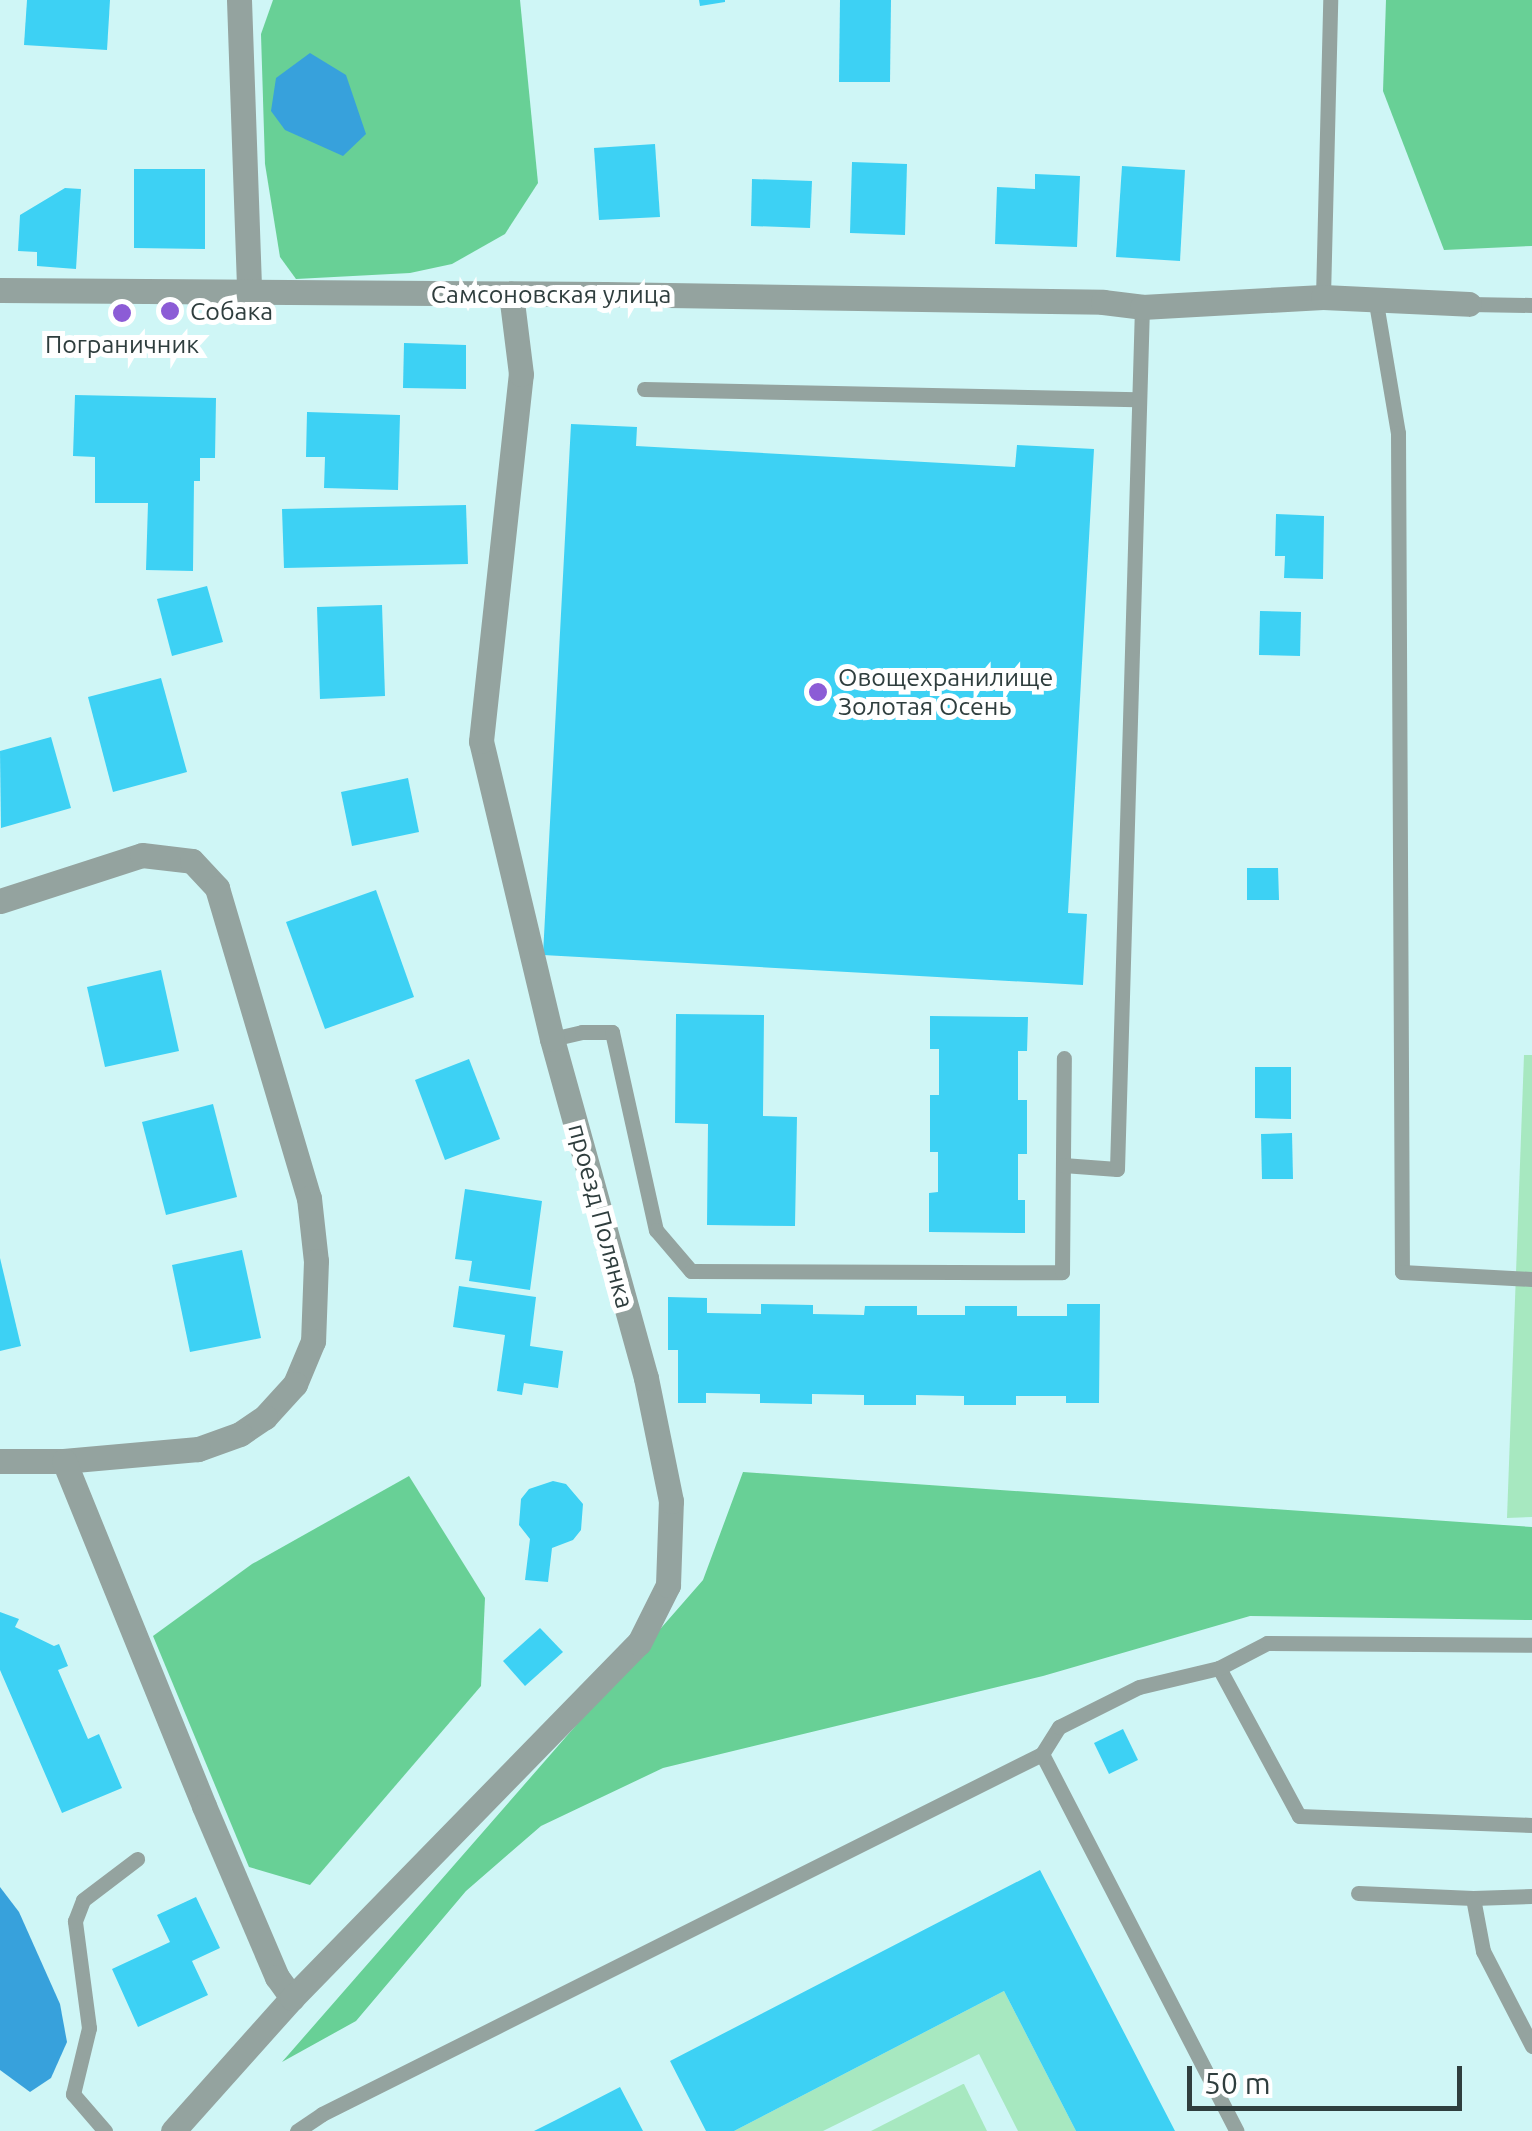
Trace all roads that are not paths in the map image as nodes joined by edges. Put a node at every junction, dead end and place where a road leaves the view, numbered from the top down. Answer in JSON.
{"nodes":[{"id":1,"x":239,"y":0,"type":"edge"},
{"id":2,"x":1330,"y":0,"type":"edge"},
{"id":3,"x":0,"y":290,"type":"edge"},
{"id":4,"x":249,"y":291,"type":"junction"},
{"id":5,"x":1532,"y":291,"type":"edge"},
{"id":6,"x":511,"y":294,"type":"junction"},
{"id":7,"x":1323,"y":298,"type":"junction"},
{"id":8,"x":1376,"y":303,"type":"junction"},
{"id":9,"x":1468,"y":304,"type":"joint"},
{"id":10,"x":1524,"y":304,"type":"edge"},
{"id":11,"x":1142,"y":307,"type":"junction"},
{"id":12,"x":644,"y":389,"type":"dead end"},
{"id":13,"x":1137,"y":398,"type":"junction"},
{"id":14,"x":0,"y":902,"type":"edge"},
{"id":15,"x":552,"y":1040,"type":"junction"},
{"id":16,"x":1064,"y":1058,"type":"dead end"},
{"id":17,"x":1063,"y":1165,"type":"junction"},
{"id":18,"x":1532,"y":1279,"type":"edge"},
{"id":19,"x":0,"y":1461,"type":"edge"},
{"id":20,"x":64,"y":1461,"type":"junction"},
{"id":21,"x":1532,"y":1646,"type":"edge"},
{"id":22,"x":1220,"y":1668,"type":"junction"},
{"id":23,"x":1042,"y":1754,"type":"junction"},
{"id":24,"x":1532,"y":1825,"type":"edge"},
{"id":25,"x":136,"y":1858,"type":"dead end"},
{"id":26,"x":1358,"y":1893,"type":"dead end"},
{"id":27,"x":1532,"y":1896,"type":"edge"},
{"id":28,"x":1474,"y":1898,"type":"junction"},
{"id":29,"x":292,"y":1998,"type":"junction"},
{"id":30,"x":1532,"y":2046,"type":"edge"},
{"id":31,"x":105,"y":2131,"type":"edge"},
{"id":32,"x":173,"y":2131,"type":"edge"},
{"id":33,"x":298,"y":2131,"type":"edge"},
{"id":34,"x":1237,"y":2131,"type":"edge"}],
"edges":[{"from":1,"to":4,"type":"street"},
{"from":2,"to":7,"type":"lane"},
{"from":3,"to":4,"type":"street","name":"Самсоновская улица"},
{"from":4,"to":6,"type":"street","name":"Самсоновская улица"},
{"from":5,"to":10,"type":"lane"},
{"from":6,"to":11,"type":"street","name":"Самсоновская улица"},
{"from":6,"to":15,"type":"street","name":"проезд Полянка"},
{"from":7,"to":8,"type":"street","name":"Самсоновская улица"},
{"from":7,"to":11,"type":"street","name":"Самсоновская улица"},
{"from":8,"to":9,"type":"street","name":"Самсоновская улица"},
{"from":8,"to":18,"type":"lane"},
{"from":9,"to":10,"type":"lane"},
{"from":11,"to":13,"type":"lane"},
{"from":12,"to":13,"type":"lane"},
{"from":13,"to":17,"type":"lane"},
{"from":14,"to":20,"type":"street"},
{"from":15,"to":17,"type":"lane"},
{"from":15,"to":29,"type":"street","name":"проезд Полянка"},
{"from":16,"to":17,"type":"lane"},
{"from":19,"to":20,"type":"street"},
{"from":20,"to":29,"type":"street"},
{"from":21,"to":22,"type":"lane"},
{"from":22,"to":23,"type":"lane"},
{"from":22,"to":24,"type":"lane"},
{"from":23,"to":33,"type":"lane"},
{"from":23,"to":34,"type":"lane"},
{"from":25,"to":31,"type":"lane"},
{"from":26,"to":28,"type":"lane"},
{"from":27,"to":28,"type":"lane"},
{"from":28,"to":30,"type":"lane"},
{"from":29,"to":32,"type":"street","name":"проезд Полянка"}]}
